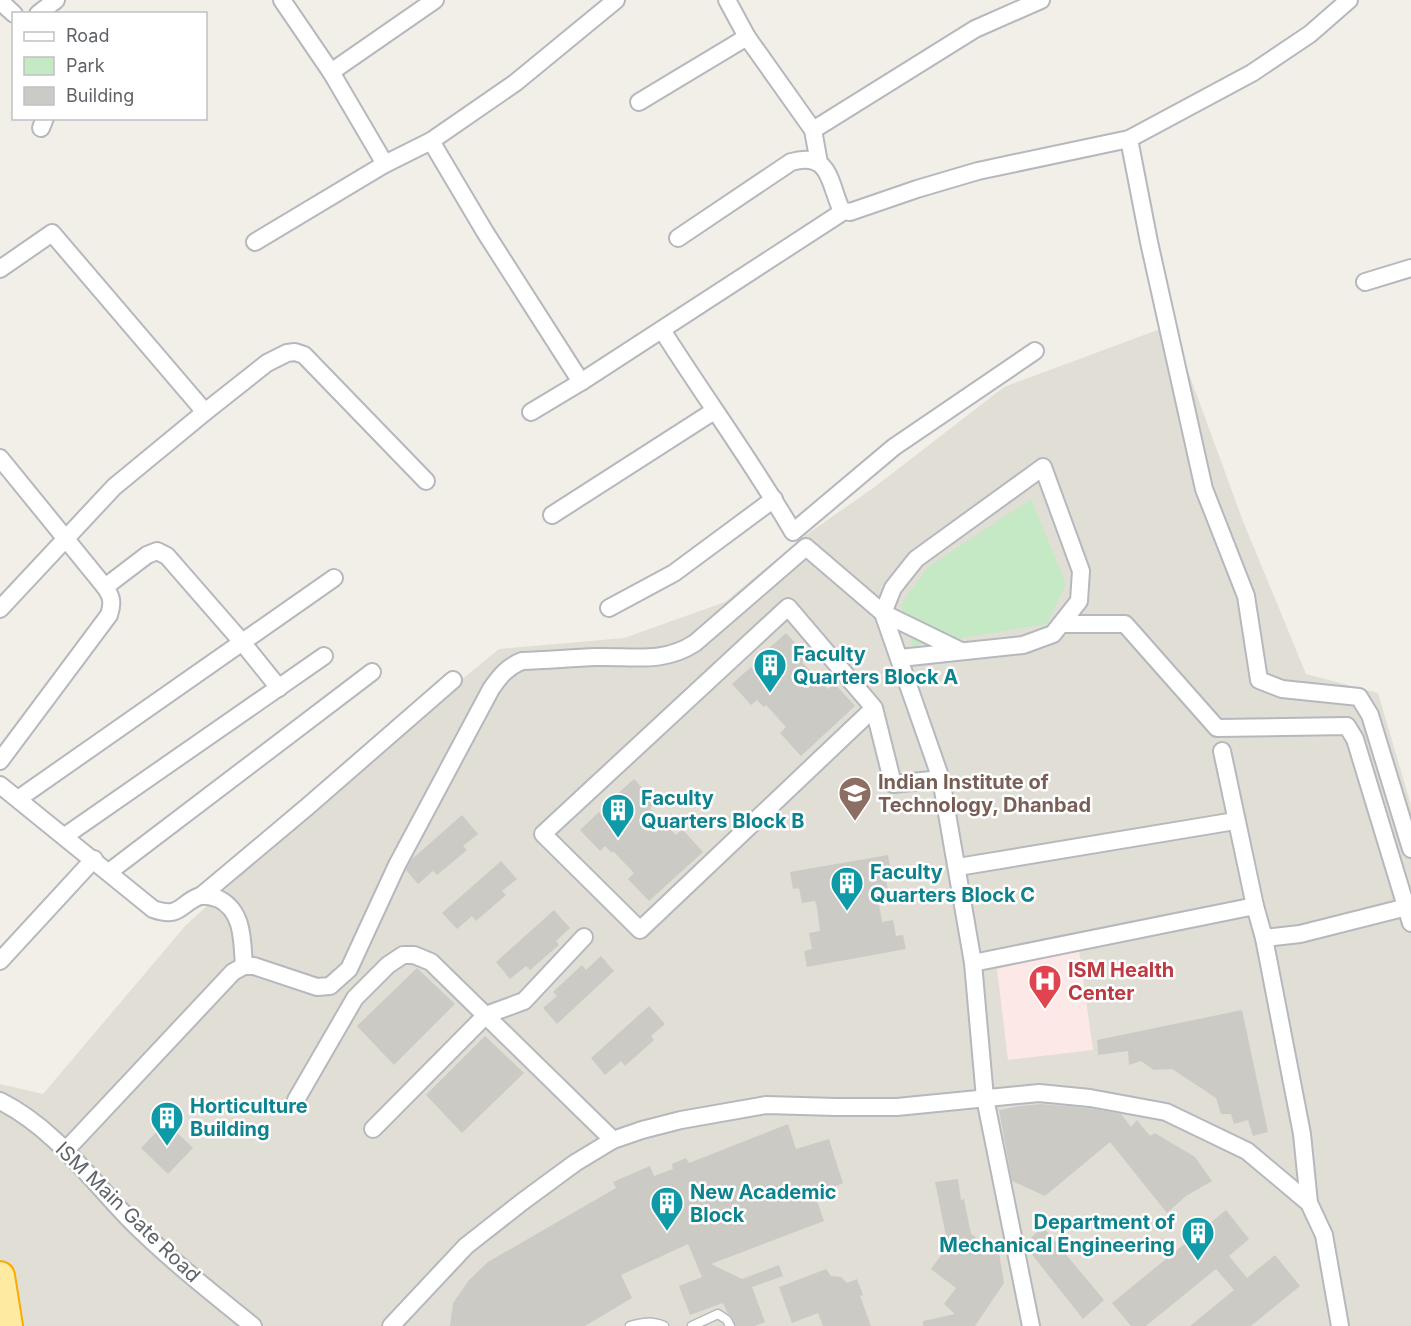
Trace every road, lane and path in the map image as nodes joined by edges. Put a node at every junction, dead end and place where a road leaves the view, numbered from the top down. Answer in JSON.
{"nodes":[{"id":1,"x":56,"y":0,"type":"edge"},
{"id":2,"x":282,"y":0,"type":"edge"},
{"id":3,"x":435,"y":0,"type":"edge"},
{"id":4,"x":616,"y":0,"type":"edge"},
{"id":5,"x":727,"y":0,"type":"edge"},
{"id":6,"x":1041,"y":0,"type":"edge"},
{"id":7,"x":1349,"y":0,"type":"edge"},
{"id":8,"x":0,"y":1,"type":"edge"},
{"id":9,"x":12,"y":12,"type":"edge"},
{"id":10,"x":41,"y":12,"type":"edge"},
{"id":11,"x":747,"y":37,"type":"junction"},
{"id":12,"x":332,"y":72,"type":"junction"},
{"id":13,"x":639,"y":102,"type":"dead end"},
{"id":14,"x":813,"y":129,"type":"junction"},
{"id":15,"x":1129,"y":139,"type":"junction"},
{"id":16,"x":431,"y":141,"type":"junction"},
{"id":17,"x":819,"y":162,"type":"junction"},
{"id":18,"x":385,"y":164,"type":"junction"},
{"id":19,"x":844,"y":211,"type":"junction"},
{"id":20,"x":678,"y":238,"type":"dead end"},
{"id":21,"x":255,"y":242,"type":"dead end"},
{"id":22,"x":1411,"y":268,"type":"edge"},
{"id":23,"x":0,"y":269,"type":"edge"},
{"id":24,"x":1365,"y":282,"type":"dead end"},
{"id":25,"x":662,"y":330,"type":"junction"},
{"id":26,"x":1035,"y":351,"type":"dead end"},
{"id":27,"x":581,"y":382,"type":"junction"},
{"id":28,"x":714,"y":411,"type":"junction"},
{"id":29,"x":205,"y":412,"type":"junction"},
{"id":30,"x":531,"y":412,"type":"dead end"},
{"id":31,"x":0,"y":458,"type":"edge"},
{"id":32,"x":426,"y":481,"type":"dead end"},
{"id":33,"x":774,"y":499,"type":"junction"},
{"id":34,"x":552,"y":515,"type":"dead end"},
{"id":35,"x":65,"y":540,"type":"junction"},
{"id":36,"x":334,"y":578,"type":"dead end"},
{"id":37,"x":105,"y":587,"type":"junction"},
{"id":38,"x":609,"y":608,"type":"dead end"},
{"id":39,"x":0,"y":609,"type":"edge"},
{"id":40,"x":883,"y":613,"type":"junction"},
{"id":41,"x":1061,"y":624,"type":"junction"},
{"id":42,"x":242,"y":642,"type":"junction"},
{"id":43,"x":962,"y":651,"type":"junction"},
{"id":44,"x":324,"y":656,"type":"dead end"},
{"id":45,"x":900,"y":658,"type":"junction"},
{"id":46,"x":372,"y":672,"type":"dead end"},
{"id":47,"x":453,"y":680,"type":"dead end"},
{"id":48,"x":279,"y":688,"type":"junction"},
{"id":49,"x":874,"y":708,"type":"junction"},
{"id":50,"x":1222,"y":751,"type":"dead end"},
{"id":51,"x":0,"y":760,"type":"edge"},
{"id":52,"x":941,"y":779,"type":"junction"},
{"id":53,"x":0,"y":785,"type":"edge"},
{"id":54,"x":18,"y":799,"type":"junction"},
{"id":55,"x":1235,"y":821,"type":"junction"},
{"id":56,"x":65,"y":836,"type":"junction"},
{"id":57,"x":1411,"y":849,"type":"edge"},
{"id":58,"x":93,"y":859,"type":"junction"},
{"id":59,"x":958,"y":867,"type":"junction"},
{"id":60,"x":109,"y":872,"type":"junction"},
{"id":61,"x":201,"y":896,"type":"junction"},
{"id":62,"x":1255,"y":906,"type":"junction"},
{"id":63,"x":1409,"y":912,"type":"edge"},
{"id":64,"x":584,"y":937,"type":"dead end"},
{"id":65,"x":1264,"y":938,"type":"junction"},
{"id":66,"x":0,"y":962,"type":"edge"},
{"id":67,"x":972,"y":963,"type":"junction"},
{"id":68,"x":244,"y":966,"type":"junction"},
{"id":69,"x":486,"y":1015,"type":"junction"},
{"id":70,"x":985,"y":1098,"type":"junction"},
{"id":71,"x":296,"y":1100,"type":"dead end"},
{"id":72,"x":0,"y":1101,"type":"edge"},
{"id":73,"x":373,"y":1129,"type":"dead end"},
{"id":74,"x":613,"y":1140,"type":"junction"},
{"id":75,"x":66,"y":1150,"type":"junction"},
{"id":76,"x":1309,"y":1203,"type":"junction"},
{"id":77,"x":0,"y":1276,"type":"edge"},
{"id":78,"x":396,"y":1324,"type":"edge"},
{"id":79,"x":8,"y":1326,"type":"edge"},
{"id":80,"x":253,"y":1326,"type":"edge"},
{"id":81,"x":630,"y":1326,"type":"edge"},
{"id":82,"x":664,"y":1326,"type":"edge"},
{"id":83,"x":692,"y":1326,"type":"edge"},
{"id":84,"x":730,"y":1326,"type":"edge"},
{"id":85,"x":1031,"y":1326,"type":"edge"},
{"id":86,"x":1340,"y":1326,"type":"edge"}],
"edges":[{"from":1,"to":10,"type":"street"},
{"from":2,"to":12,"type":"street"},
{"from":3,"to":12,"type":"street"},
{"from":4,"to":16,"type":"street"},
{"from":5,"to":11,"type":"street"},
{"from":6,"to":14,"type":"street"},
{"from":7,"to":15,"type":"street"},
{"from":8,"to":9,"type":"street"},
{"from":11,"to":13,"type":"street"},
{"from":11,"to":14,"type":"street"},
{"from":12,"to":18,"type":"street"},
{"from":14,"to":17,"type":"street"},
{"from":15,"to":19,"type":"street"},
{"from":15,"to":57,"type":"street"},
{"from":16,"to":18,"type":"street"},
{"from":16,"to":27,"type":"street"},
{"from":17,"to":19,"type":"street"},
{"from":17,"to":20,"type":"street"},
{"from":18,"to":21,"type":"street"},
{"from":19,"to":25,"type":"street"},
{"from":22,"to":24,"type":"street"},
{"from":23,"to":29,"type":"street"},
{"from":25,"to":27,"type":"street"},
{"from":25,"to":28,"type":"street"},
{"from":26,"to":33,"type":"street"},
{"from":27,"to":30,"type":"street"},
{"from":28,"to":33,"type":"street"},
{"from":28,"to":34,"type":"street"},
{"from":29,"to":32,"type":"street"},
{"from":29,"to":35,"type":"street"},
{"from":31,"to":35,"type":"street"},
{"from":33,"to":38,"type":"street"},
{"from":35,"to":37,"type":"street"},
{"from":35,"to":39,"type":"street"},
{"from":36,"to":42,"type":"street"},
{"from":37,"to":42,"type":"street"},
{"from":37,"to":51,"type":"street"},
{"from":40,"to":41,"type":"street"},
{"from":40,"to":43,"type":"street"},
{"from":40,"to":45,"type":"street"},
{"from":40,"to":68,"type":"street"},
{"from":41,"to":43,"type":"street"},
{"from":41,"to":63,"type":"street"},
{"from":42,"to":48,"type":"street"},
{"from":42,"to":54,"type":"street"},
{"from":43,"to":45,"type":"street"},
{"from":44,"to":48,"type":"street"},
{"from":45,"to":52,"type":"street"},
{"from":46,"to":60,"type":"street"},
{"from":47,"to":61,"type":"street"},
{"from":48,"to":56,"type":"street"},
{"from":49,"to":49,"type":"street"},
{"from":49,"to":52,"type":"street"},
{"from":50,"to":55,"type":"street"},
{"from":52,"to":59,"type":"street"},
{"from":53,"to":54,"type":"street"},
{"from":54,"to":56,"type":"street"},
{"from":55,"to":59,"type":"street"},
{"from":55,"to":62,"type":"street"},
{"from":56,"to":58,"type":"street"},
{"from":58,"to":60,"type":"street"},
{"from":58,"to":66,"type":"street"},
{"from":59,"to":67,"type":"street"},
{"from":60,"to":61,"type":"street"},
{"from":61,"to":68,"type":"street"},
{"from":62,"to":65,"type":"street"},
{"from":62,"to":67,"type":"street"},
{"from":63,"to":65,"type":"street"},
{"from":64,"to":69,"type":"street"},
{"from":65,"to":76,"type":"street"},
{"from":67,"to":70,"type":"street"},
{"from":68,"to":75,"type":"street"},
{"from":69,"to":71,"type":"street"},
{"from":69,"to":73,"type":"street"},
{"from":69,"to":74,"type":"street"},
{"from":70,"to":74,"type":"street"},
{"from":70,"to":76,"type":"street"},
{"from":70,"to":85,"type":"street"},
{"from":72,"to":75,"type":"street","name":"ISM Main Gate Road"},
{"from":74,"to":78,"type":"street"},
{"from":75,"to":80,"type":"street","name":"ISM Main Gate Road"},
{"from":76,"to":86,"type":"street"},
{"from":77,"to":79,"type":"highway"},
{"from":81,"to":82,"type":"lane"},
{"from":83,"to":84,"type":"lane"}]}
